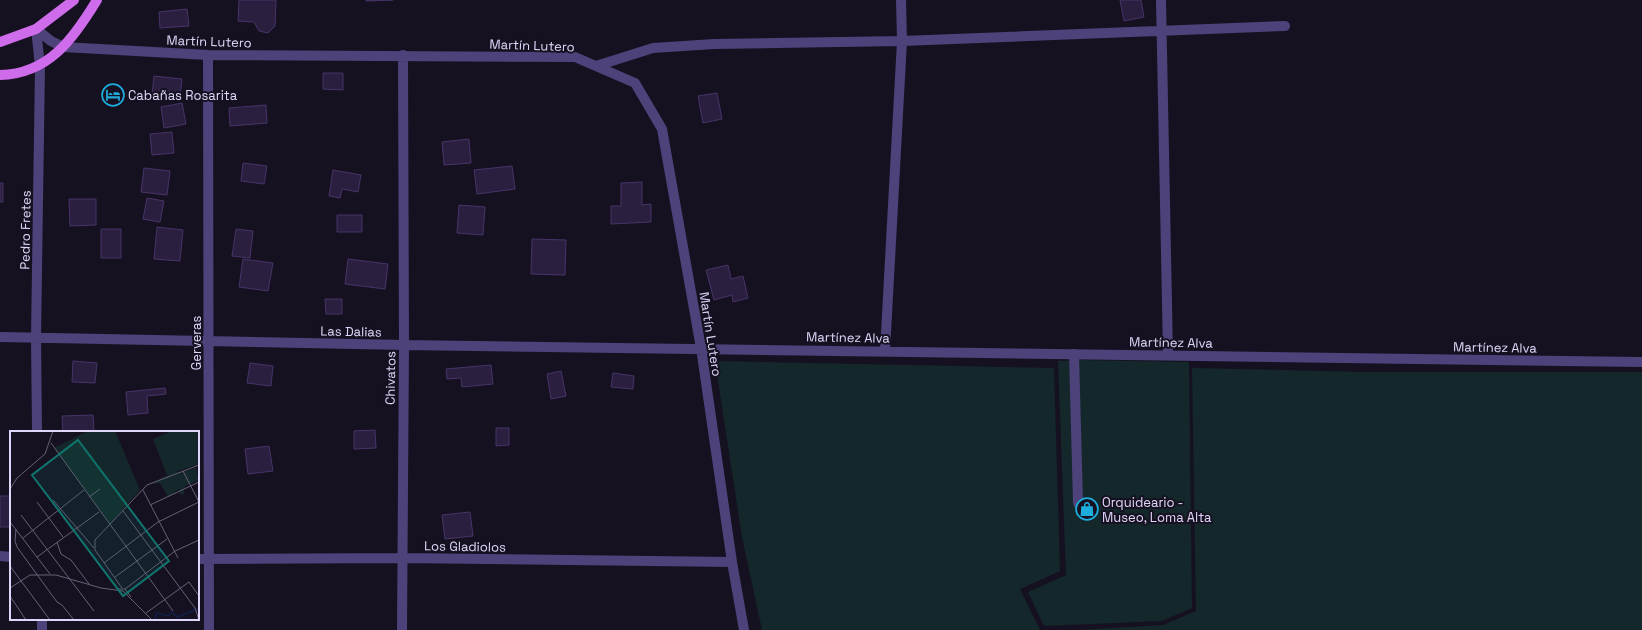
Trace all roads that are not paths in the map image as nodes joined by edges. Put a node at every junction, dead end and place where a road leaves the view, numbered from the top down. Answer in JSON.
{"nodes":[{"id":1,"x":74,"y":0,"type":"edge"},
{"id":2,"x":97,"y":0,"type":"edge"},
{"id":3,"x":901,"y":0,"type":"edge"},
{"id":4,"x":1161,"y":0,"type":"edge"},
{"id":5,"x":1285,"y":26,"type":"dead end"},
{"id":6,"x":36,"y":29,"type":"junction"},
{"id":7,"x":1162,"y":31,"type":"junction"},
{"id":8,"x":902,"y":41,"type":"junction"},
{"id":9,"x":0,"y":42,"type":"edge"},
{"id":10,"x":63,"y":47,"type":"junction"},
{"id":11,"x":208,"y":55,"type":"junction"},
{"id":12,"x":403,"y":55,"type":"junction"},
{"id":13,"x":40,"y":66,"type":"junction"},
{"id":14,"x":596,"y":66,"type":"junction"},
{"id":15,"x":0,"y":75,"type":"edge"},
{"id":16,"x":0,"y":337,"type":"edge"},
{"id":17,"x":36,"y":337,"type":"junction"},
{"id":18,"x":208,"y":342,"type":"junction"},
{"id":19,"x":404,"y":345,"type":"junction"},
{"id":20,"x":701,"y":348,"type":"junction"},
{"id":21,"x":885,"y":351,"type":"junction"},
{"id":22,"x":1074,"y":354,"type":"junction"},
{"id":23,"x":1168,"y":355,"type":"junction"},
{"id":24,"x":1642,"y":362,"type":"edge"},
{"id":25,"x":36,"y":431,"type":"edge"},
{"id":26,"x":1078,"y":503,"type":"dead end"},
{"id":27,"x":0,"y":556,"type":"edge"},
{"id":28,"x":10,"y":557,"type":"edge"},
{"id":29,"x":401,"y":558,"type":"junction"},
{"id":30,"x":199,"y":559,"type":"edge"},
{"id":31,"x":210,"y":560,"type":"junction"},
{"id":32,"x":732,"y":562,"type":"junction"},
{"id":33,"x":209,"y":630,"type":"edge"},
{"id":34,"x":402,"y":630,"type":"edge"},
{"id":35,"x":744,"y":630,"type":"edge"}],
"edges":[{"from":1,"to":6,"type":"main road"},
{"from":2,"to":10,"type":"main road"},
{"from":3,"to":8,"type":"street"},
{"from":4,"to":7,"type":"street"},
{"from":5,"to":7,"type":"street"},
{"from":6,"to":9,"type":"main road"},
{"from":6,"to":10,"type":"street","name":"Martín Lutero"},
{"from":6,"to":13,"type":"street","name":"Pedro Fretes"},
{"from":7,"to":8,"type":"street"},
{"from":7,"to":23,"type":"street"},
{"from":8,"to":14,"type":"street"},
{"from":8,"to":21,"type":"street"},
{"from":10,"to":11,"type":"street","name":"Martín Lutero"},
{"from":10,"to":13,"type":"main road"},
{"from":11,"to":12,"type":"street","name":"Martín Lutero"},
{"from":11,"to":18,"type":"street","name":"Gerveras"},
{"from":12,"to":14,"type":"street","name":"Martín Lutero"},
{"from":12,"to":19,"type":"street","name":"Chivatos"},
{"from":13,"to":15,"type":"main road"},
{"from":13,"to":17,"type":"street","name":"Pedro Fretes"},
{"from":14,"to":20,"type":"street","name":"Martín Lutero"},
{"from":16,"to":17,"type":"street","name":"Las Dalias"},
{"from":17,"to":18,"type":"street","name":"Las Dalias"},
{"from":17,"to":25,"type":"street","name":"Pedro Fretes"},
{"from":18,"to":19,"type":"street","name":"Las Dalias"},
{"from":18,"to":31,"type":"street","name":"Gerveras"},
{"from":19,"to":20,"type":"street","name":"Las Dalias"},
{"from":19,"to":29,"type":"street","name":"Chivatos"},
{"from":20,"to":21,"type":"street","name":"Martínez Alva"},
{"from":20,"to":32,"type":"street","name":"Martín Lutero"},
{"from":21,"to":22,"type":"street","name":"Martínez Alva"},
{"from":22,"to":23,"type":"street","name":"Martínez Alva"},
{"from":22,"to":26,"type":"street"},
{"from":23,"to":24,"type":"street","name":"Martínez Alva"},
{"from":27,"to":28,"type":"street"},
{"from":29,"to":31,"type":"street","name":"Los Gladiolos"},
{"from":29,"to":32,"type":"street","name":"Los Gladiolos"},
{"from":29,"to":34,"type":"street","name":"Chivatos"},
{"from":30,"to":31,"type":"street","name":"Los Gladiolos"},
{"from":31,"to":33,"type":"street","name":"Gerveras"},
{"from":32,"to":35,"type":"street","name":"Martín Lutero"}]}
